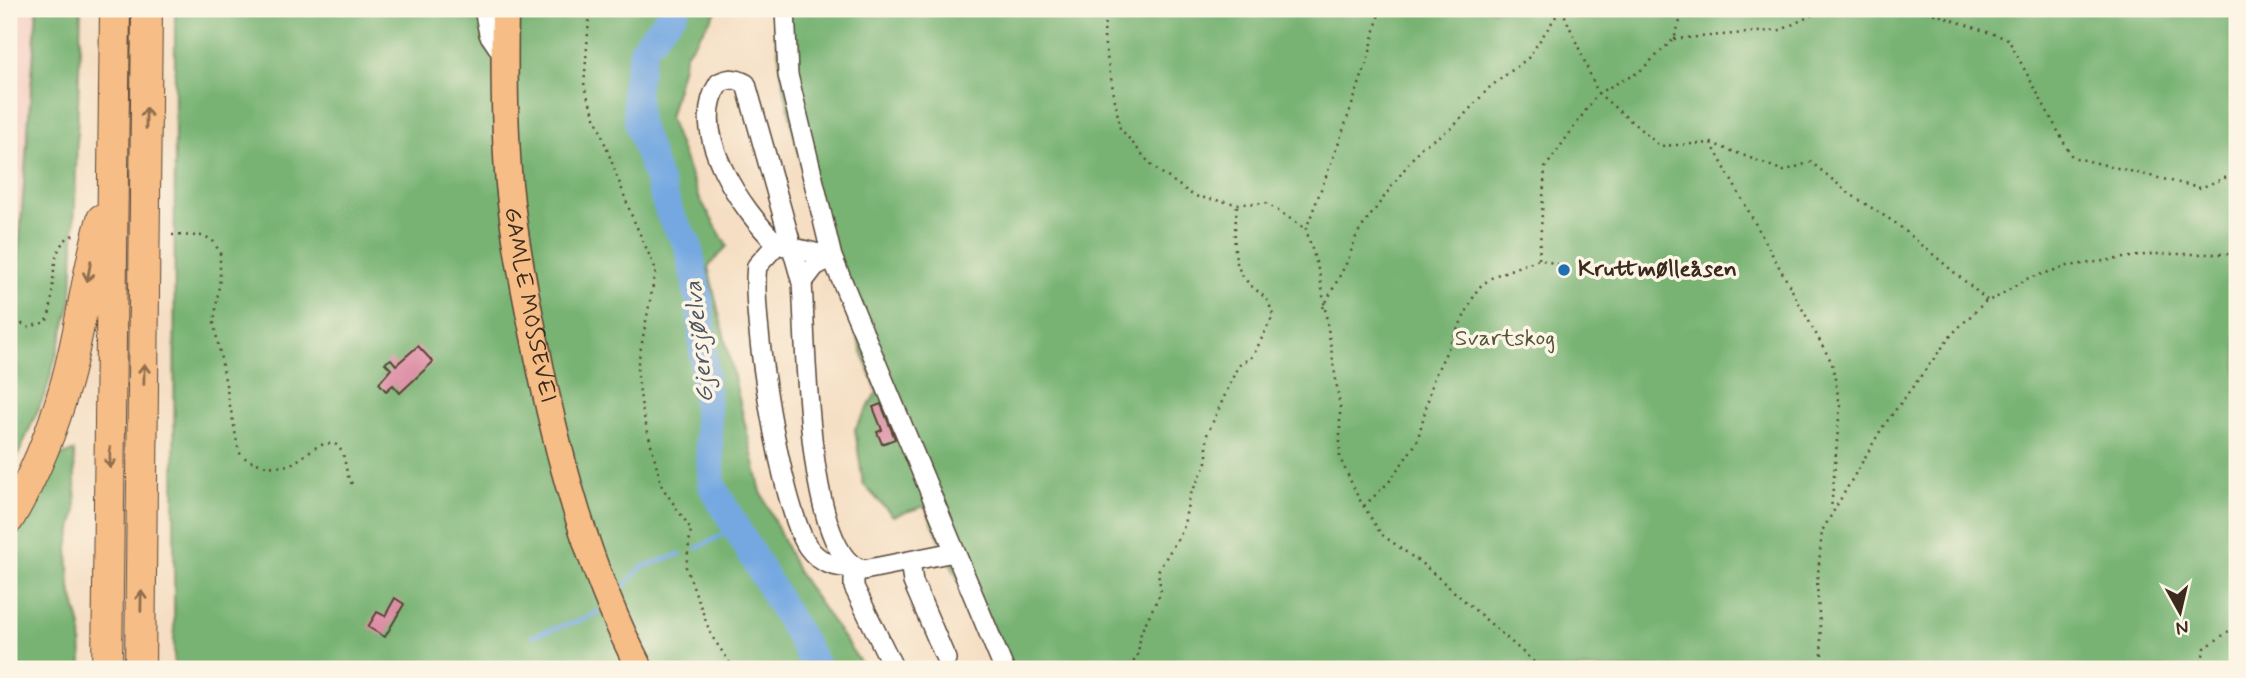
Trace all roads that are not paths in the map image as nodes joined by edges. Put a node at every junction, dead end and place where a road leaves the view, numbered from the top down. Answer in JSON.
{"nodes":[{"id":1,"x":115,"y":9,"type":"edge"},
{"id":2,"x":147,"y":9,"type":"edge"},
{"id":3,"x":484,"y":9,"type":"edge"},
{"id":4,"x":505,"y":9,"type":"edge"},
{"id":5,"x":785,"y":9,"type":"edge"},
{"id":6,"x":504,"y":56,"type":"junction"},
{"id":7,"x":113,"y":182,"type":"junction"},
{"id":8,"x":785,"y":246,"type":"junction"},
{"id":9,"x":832,"y":257,"type":"junction"},
{"id":10,"x":802,"y":283,"type":"junction"},
{"id":11,"x":9,"y":519,"type":"edge"},
{"id":12,"x":954,"y":552,"type":"junction"},
{"id":13,"x":910,"y":561,"type":"junction"},
{"id":14,"x":854,"y":568,"type":"junction"},
{"id":15,"x":946,"y":659,"type":"dead end"},
{"id":16,"x":107,"y":669,"type":"edge"},
{"id":17,"x":140,"y":669,"type":"edge"},
{"id":18,"x":640,"y":669,"type":"edge"},
{"id":19,"x":894,"y":669,"type":"edge"},
{"id":20,"x":1004,"y":669,"type":"edge"}],
"edges":[{"from":1,"to":7,"type":"highway"},
{"from":17,"to":2,"type":"highway","one_way":true},
{"from":3,"to":6,"type":"street"},
{"from":4,"to":6,"type":"main road","name":"GAMLE MOSSEVEI"},
{"from":5,"to":9,"type":"street"},
{"from":6,"to":18,"type":"main road","name":"GAMLE MOSSEVEI"},
{"from":7,"to":11,"type":"highway","one_way":true},
{"from":7,"to":16,"type":"highway","one_way":true},
{"from":8,"to":8,"type":"street"},
{"from":8,"to":9,"type":"street"},
{"from":8,"to":10,"type":"street"},
{"from":8,"to":14,"type":"street"},
{"from":9,"to":10,"type":"street"},
{"from":9,"to":12,"type":"street"},
{"from":10,"to":14,"type":"street"},
{"from":12,"to":13,"type":"street"},
{"from":12,"to":20,"type":"street"},
{"from":13,"to":14,"type":"street"},
{"from":13,"to":15,"type":"street"},
{"from":14,"to":19,"type":"street"}]}
